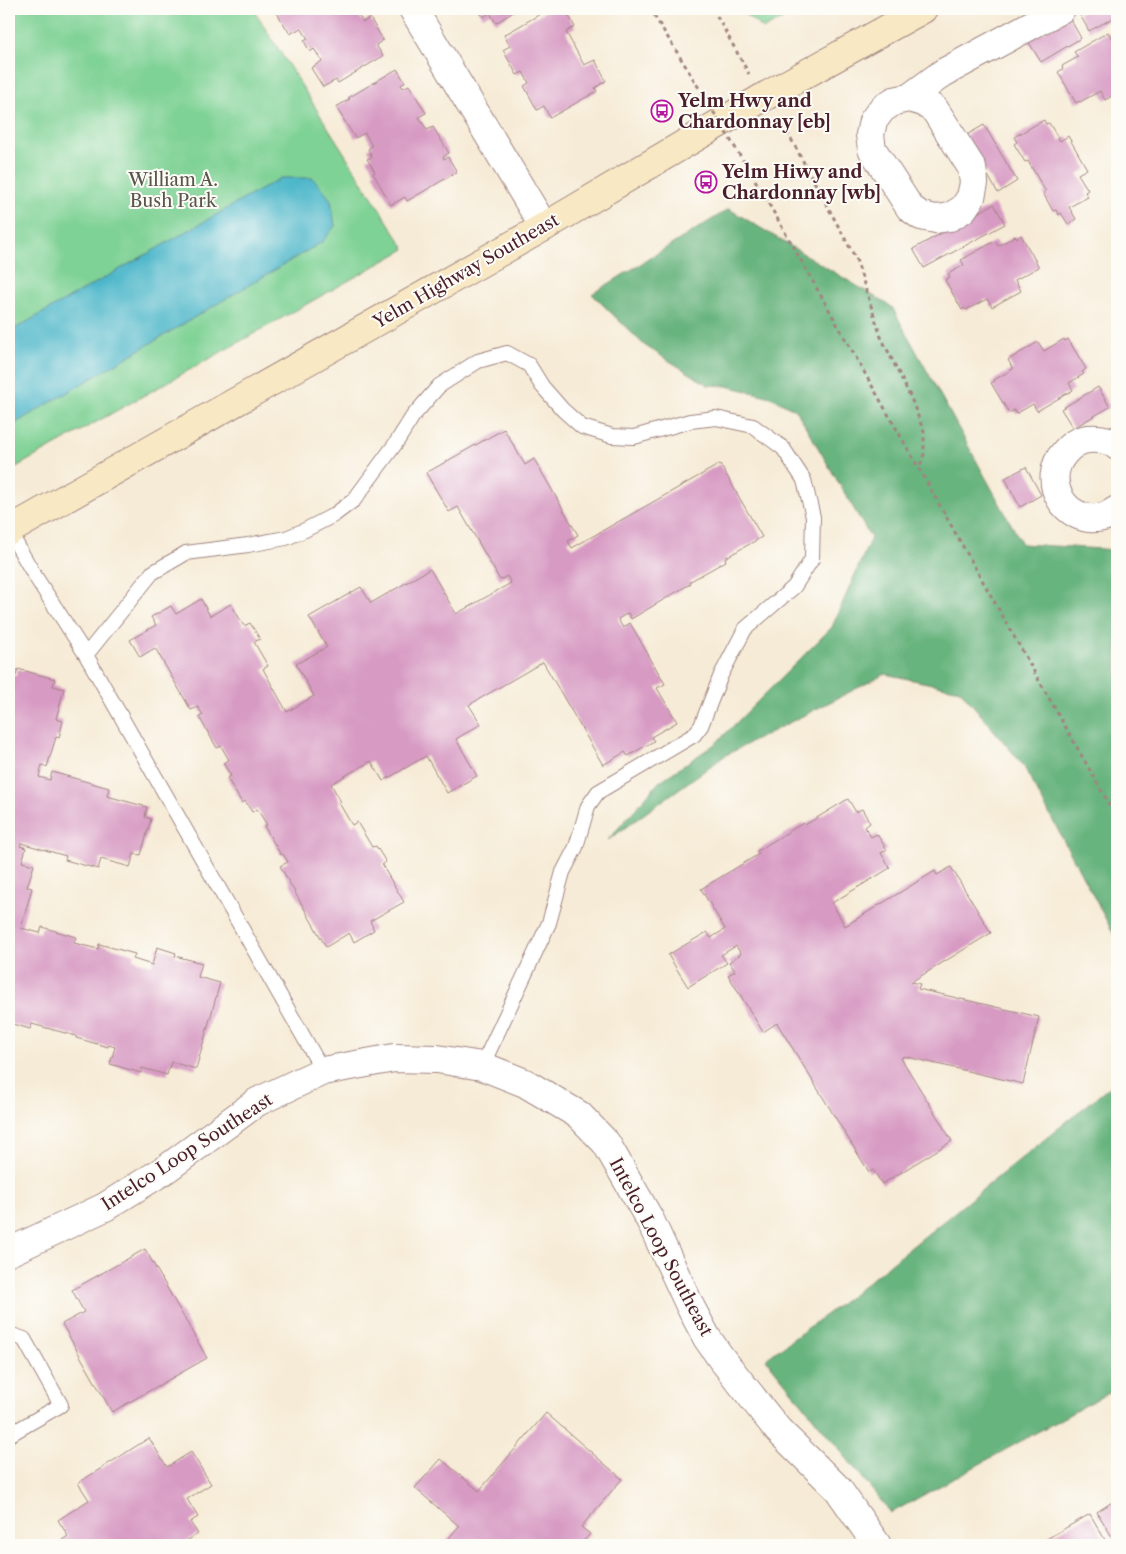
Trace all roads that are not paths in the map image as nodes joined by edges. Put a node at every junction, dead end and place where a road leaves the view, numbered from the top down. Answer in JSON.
{"nodes":[{"id":1,"x":414,"y":9,"type":"edge"},
{"id":2,"x":923,"y":9,"type":"edge"},
{"id":3,"x":1061,"y":9,"type":"edge"},
{"id":4,"x":909,"y":98,"type":"dead end"},
{"id":5,"x":544,"y":227,"type":"junction"},
{"id":6,"x":1117,"y":446,"type":"edge"},
{"id":7,"x":1117,"y":510,"type":"edge"},
{"id":8,"x":9,"y":531,"type":"edge"},
{"id":9,"x":86,"y":655,"type":"junction"},
{"id":10,"x":482,"y":1066,"type":"junction"},
{"id":11,"x":323,"y":1071,"type":"junction"},
{"id":12,"x":9,"y":1252,"type":"edge"},
{"id":13,"x":9,"y":1334,"type":"edge"},
{"id":14,"x":9,"y":1434,"type":"edge"},
{"id":15,"x":876,"y":1545,"type":"edge"}],
"edges":[{"from":1,"to":5,"type":"street"},
{"from":2,"to":5,"type":"main road","name":"Yelm Highway Southeast"},
{"from":3,"to":4,"type":"street"},
{"from":5,"to":8,"type":"main road","name":"Yelm Highway Southeast"},
{"from":6,"to":7,"type":"street"},
{"from":8,"to":9,"type":"lane"},
{"from":9,"to":10,"type":"lane"},
{"from":9,"to":11,"type":"lane"},
{"from":10,"to":11,"type":"street","name":"Intelco Loop Southeast"},
{"from":10,"to":15,"type":"street","name":"Intelco Loop Southeast"},
{"from":11,"to":12,"type":"street","name":"Intelco Loop Southeast"},
{"from":13,"to":14,"type":"lane"}]}
